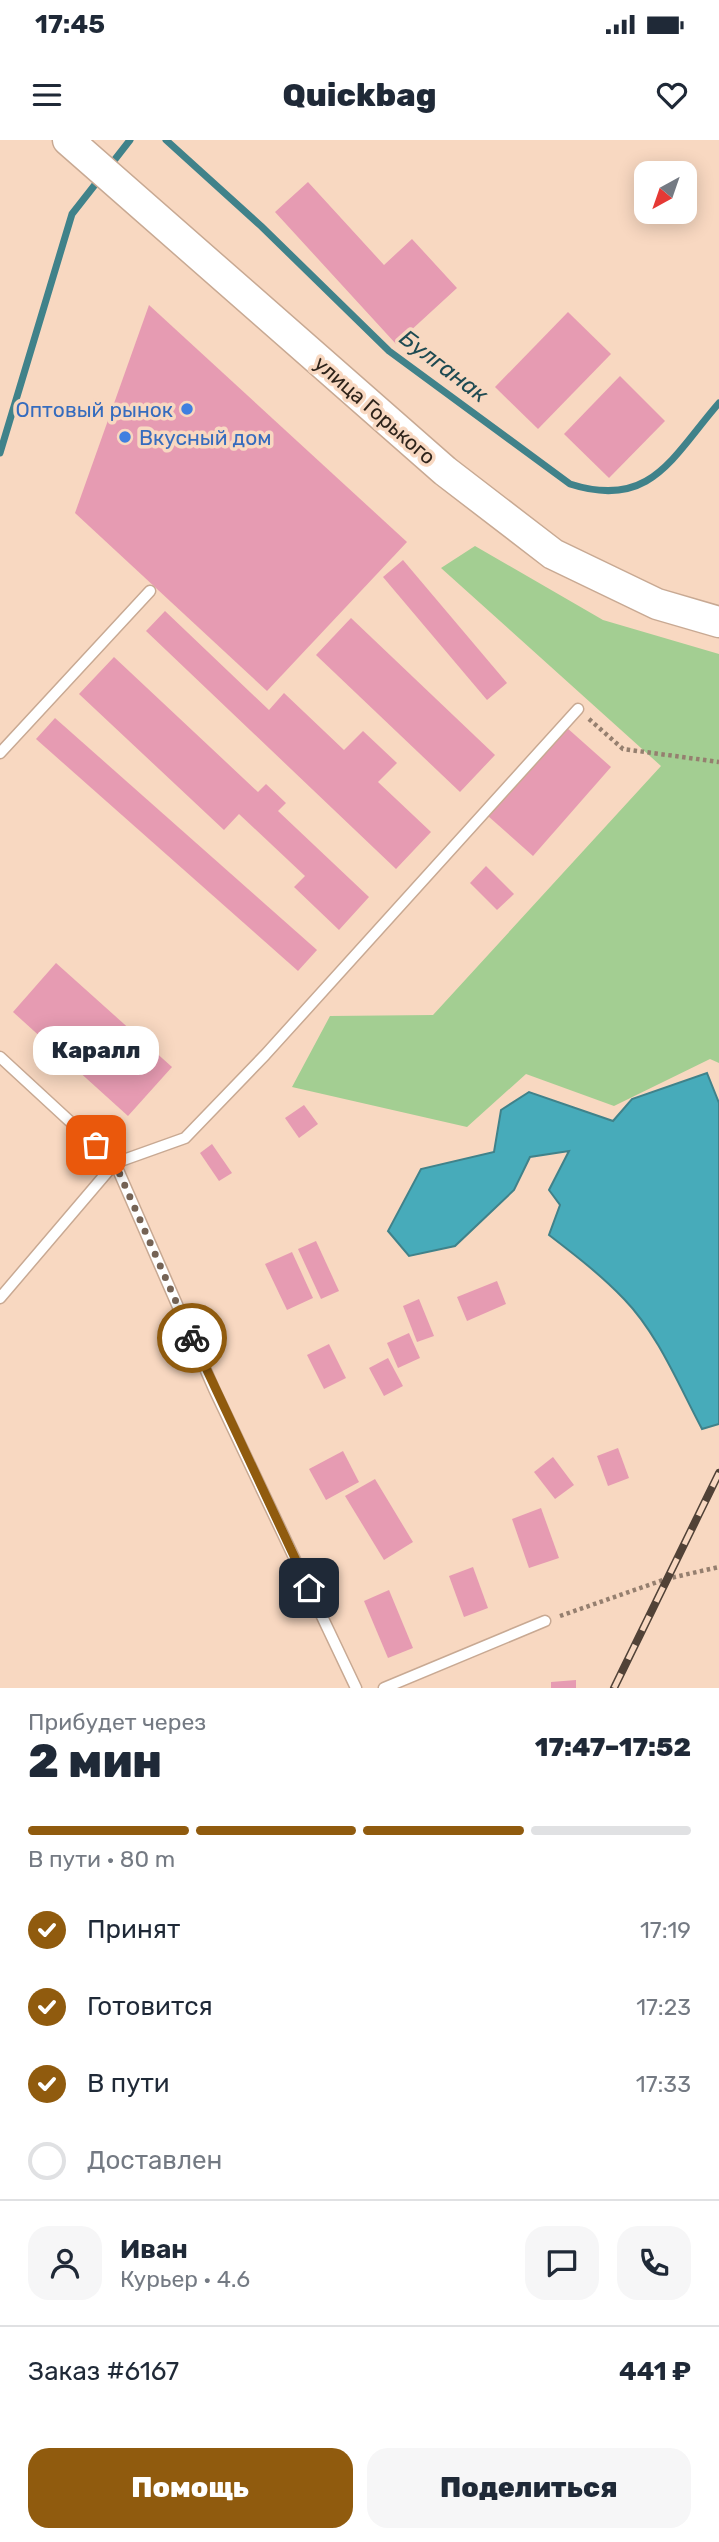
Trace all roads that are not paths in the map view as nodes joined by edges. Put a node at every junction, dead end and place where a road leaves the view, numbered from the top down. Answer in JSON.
{"nodes":[{"id":1,"x":68,"y":140,"type":"edge"},
{"id":2,"x":150,"y":592,"type":"dead end"},
{"id":3,"x":719,"y":622,"type":"edge"},
{"id":4,"x":578,"y":709,"type":"road end"},
{"id":5,"x":0,"y":753,"type":"edge"},
{"id":6,"x":0,"y":1057,"type":"edge"},
{"id":7,"x":115,"y":1163,"type":"junction"},
{"id":8,"x":0,"y":1298,"type":"edge"},
{"id":9,"x":545,"y":1621,"type":"road end"},
{"id":10,"x":356,"y":1688,"type":"edge"},
{"id":11,"x":384,"y":1688,"type":"edge"}],
"edges":[{"from":1,"to":3,"type":"main road","name":"улица Горького"},
{"from":2,"to":5,"type":"lane"},
{"from":4,"to":7,"type":"lane"},
{"from":6,"to":7,"type":"lane"},
{"from":7,"to":8,"type":"lane"},
{"from":7,"to":10,"type":"lane"},
{"from":9,"to":11,"type":"lane"}]}
